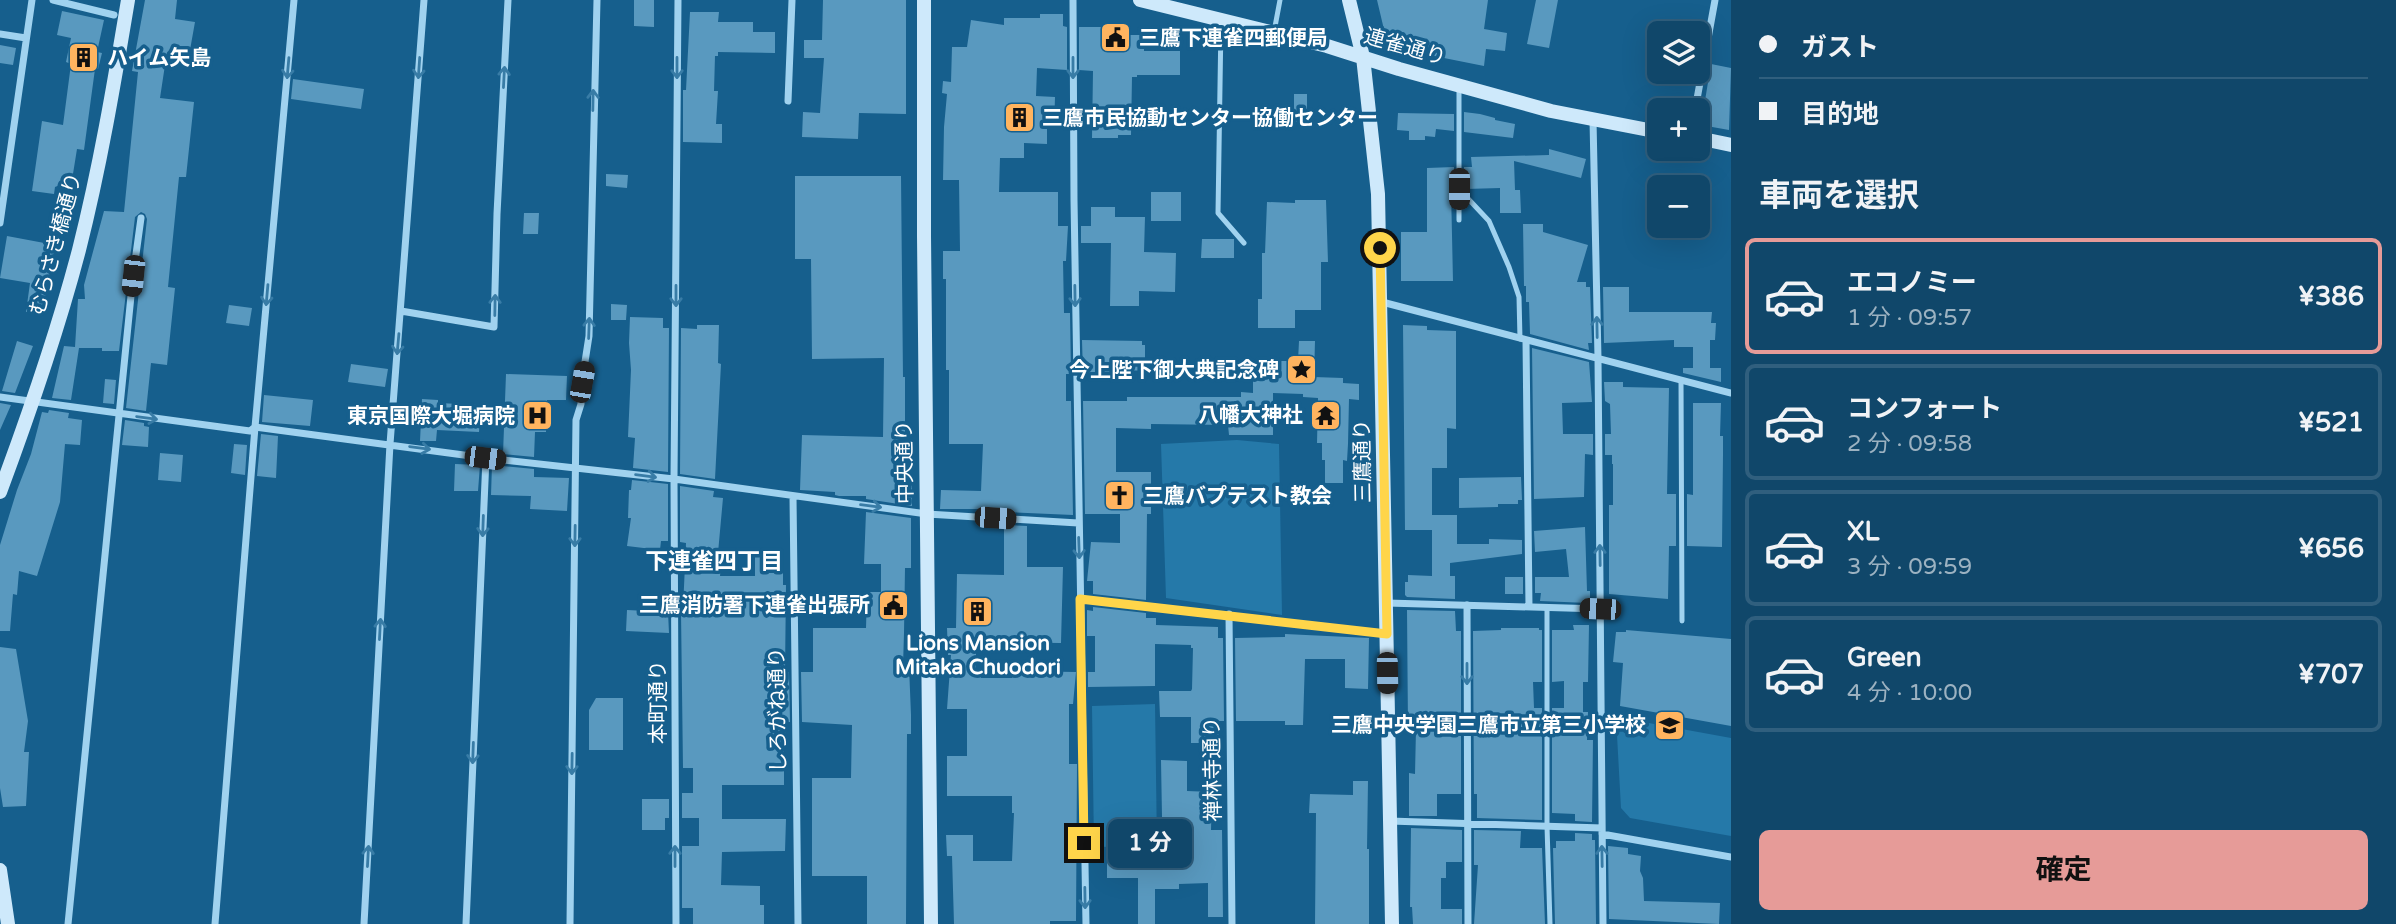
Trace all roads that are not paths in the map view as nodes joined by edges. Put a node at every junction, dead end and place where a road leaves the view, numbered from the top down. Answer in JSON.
{"nodes":[{"id":1,"x":32,"y":0,"type":"edge"},
{"id":2,"x":53,"y":0,"type":"edge"},
{"id":3,"x":128,"y":0,"type":"edge"},
{"id":4,"x":294,"y":0,"type":"edge"},
{"id":5,"x":424,"y":0,"type":"edge"},
{"id":6,"x":508,"y":0,"type":"edge"},
{"id":7,"x":597,"y":0,"type":"edge"},
{"id":8,"x":678,"y":0,"type":"edge"},
{"id":9,"x":792,"y":0,"type":"edge"},
{"id":10,"x":924,"y":0,"type":"edge"},
{"id":11,"x":1073,"y":0,"type":"edge"},
{"id":12,"x":1140,"y":0,"type":"edge"},
{"id":13,"x":1280,"y":0,"type":"edge"},
{"id":14,"x":1349,"y":0,"type":"edge"},
{"id":15,"x":1715,"y":0,"type":"edge"},
{"id":16,"x":1197,"y":7,"type":"edge"},
{"id":17,"x":114,"y":15,"type":"dead end"},
{"id":18,"x":1222,"y":20,"type":"junction"},
{"id":19,"x":1274,"y":32,"type":"junction"},
{"id":20,"x":0,"y":34,"type":"edge"},
{"id":21,"x":26,"y":38,"type":"junction"},
{"id":22,"x":1363,"y":57,"type":"junction"},
{"id":23,"x":1459,"y":85,"type":"junction"},
{"id":24,"x":1697,"y":98,"type":"edge"},
{"id":25,"x":788,"y":101,"type":"dead end"},
{"id":26,"x":1593,"y":120,"type":"junction"},
{"id":27,"x":1647,"y":130,"type":"edge"},
{"id":28,"x":1710,"y":141,"type":"edge"},
{"id":29,"x":1731,"y":145,"type":"edge"},
{"id":30,"x":1459,"y":189,"type":"junction"},
{"id":31,"x":141,"y":218,"type":"dead end"},
{"id":32,"x":1459,"y":220,"type":"dead end"},
{"id":33,"x":0,"y":223,"type":"edge"},
{"id":34,"x":1244,"y":243,"type":"dead end"},
{"id":35,"x":1382,"y":302,"type":"junction"},
{"id":36,"x":401,"y":311,"type":"junction"},
{"id":37,"x":1523,"y":340,"type":"junction"},
{"id":38,"x":1598,"y":358,"type":"junction"},
{"id":39,"x":1681,"y":380,"type":"junction"},
{"id":40,"x":1731,"y":393,"type":"edge"},
{"id":41,"x":0,"y":397,"type":"edge"},
{"id":42,"x":31,"y":401,"type":"junction"},
{"id":43,"x":119,"y":414,"type":"junction"},
{"id":44,"x":255,"y":427,"type":"junction"},
{"id":45,"x":390,"y":444,"type":"junction"},
{"id":46,"x":485,"y":458,"type":"junction"},
{"id":47,"x":576,"y":468,"type":"junction"},
{"id":48,"x":674,"y":479,"type":"junction"},
{"id":49,"x":0,"y":492,"type":"edge"},
{"id":50,"x":793,"y":496,"type":"junction"},
{"id":51,"x":927,"y":514,"type":"junction"},
{"id":52,"x":1078,"y":523,"type":"junction"},
{"id":53,"x":1080,"y":599,"type":"junction"},
{"id":54,"x":1387,"y":603,"type":"junction"},
{"id":55,"x":1467,"y":605,"type":"junction"},
{"id":56,"x":1529,"y":607,"type":"junction"},
{"id":57,"x":1547,"y":608,"type":"junction"},
{"id":58,"x":1600,"y":609,"type":"junction"},
{"id":59,"x":1228,"y":614,"type":"junction"},
{"id":60,"x":1682,"y":621,"type":"dead end"},
{"id":61,"x":1387,"y":634,"type":"junction"},
{"id":62,"x":1390,"y":821,"type":"junction"},
{"id":63,"x":1467,"y":823,"type":"junction"},
{"id":64,"x":1547,"y":826,"type":"junction"},
{"id":65,"x":1602,"y":831,"type":"junction"},
{"id":66,"x":1731,"y":857,"type":"edge"},
{"id":67,"x":0,"y":870,"type":"edge"},
{"id":68,"x":8,"y":924,"type":"edge"},
{"id":69,"x":68,"y":924,"type":"edge"},
{"id":70,"x":215,"y":924,"type":"edge"},
{"id":71,"x":364,"y":924,"type":"edge"},
{"id":72,"x":467,"y":924,"type":"edge"},
{"id":73,"x":570,"y":924,"type":"edge"},
{"id":74,"x":676,"y":924,"type":"edge"},
{"id":75,"x":798,"y":924,"type":"edge"},
{"id":76,"x":931,"y":924,"type":"edge"},
{"id":77,"x":1086,"y":924,"type":"edge"},
{"id":78,"x":1232,"y":924,"type":"edge"},
{"id":79,"x":1392,"y":924,"type":"edge"},
{"id":80,"x":1468,"y":924,"type":"edge"},
{"id":81,"x":1550,"y":924,"type":"edge"},
{"id":82,"x":1603,"y":924,"type":"edge"}],
"edges":[{"from":1,"to":21,"type":"street"},
{"from":2,"to":17,"type":"street"},
{"from":3,"to":42,"type":"main road","name":"むらさき橋通り"},
{"from":4,"to":44,"type":"street","one_way":true},
{"from":5,"to":36,"type":"street","one_way":true},
{"from":36,"to":6,"type":"street","one_way":true},
{"from":47,"to":7,"type":"street","one_way":true},
{"from":8,"to":48,"type":"street","name":"本町通り","one_way":true},
{"from":9,"to":25,"type":"street"},
{"from":10,"to":51,"type":"main road","name":"中央通り"},
{"from":11,"to":52,"type":"street","one_way":true},
{"from":12,"to":16,"type":"main road","name":"連雀通り"},
{"from":13,"to":19,"type":"lane"},
{"from":14,"to":22,"type":"main road","name":"三鷹通り"},
{"from":15,"to":24,"type":"street"},
{"from":16,"to":18,"type":"main road","name":"連雀通り"},
{"from":18,"to":19,"type":"main road","name":"連雀通り"},
{"from":18,"to":34,"type":"lane"},
{"from":19,"to":22,"type":"main road","name":"連雀通り"},
{"from":20,"to":21,"type":"street"},
{"from":21,"to":33,"type":"street"},
{"from":22,"to":23,"type":"main road","name":"連雀通り"},
{"from":22,"to":35,"type":"main road","name":"三鷹通り"},
{"from":23,"to":26,"type":"main road","name":"連雀通り"},
{"from":23,"to":30,"type":"lane"},
{"from":26,"to":27,"type":"main road","name":"連雀通り"},
{"from":38,"to":26,"type":"street","one_way":true},
{"from":28,"to":29,"type":"main road"},
{"from":30,"to":32,"type":"lane"},
{"from":30,"to":37,"type":"lane"},
{"from":31,"to":43,"type":"street"},
{"from":35,"to":37,"type":"street"},
{"from":35,"to":54,"type":"main road","name":"三鷹通り"},
{"from":36,"to":45,"type":"street","one_way":true},
{"from":37,"to":38,"type":"street"},
{"from":37,"to":56,"type":"street"},
{"from":38,"to":39,"type":"street"},
{"from":58,"to":38,"type":"street","one_way":true},
{"from":39,"to":40,"type":"street"},
{"from":39,"to":60,"type":"lane"},
{"from":41,"to":42,"type":"street"},
{"from":42,"to":43,"type":"street"},
{"from":42,"to":49,"type":"main road","name":"むらさき橋通り"},
{"from":43,"to":44,"type":"street","one_way":true},
{"from":43,"to":69,"type":"street"},
{"from":44,"to":45,"type":"street"},
{"from":44,"to":70,"type":"street"},
{"from":45,"to":46,"type":"street","one_way":true},
{"from":71,"to":45,"type":"street","one_way":true},
{"from":46,"to":47,"type":"street"},
{"from":46,"to":72,"type":"street","one_way":true},
{"from":47,"to":48,"type":"street","one_way":true},
{"from":47,"to":73,"type":"street","one_way":true},
{"from":48,"to":50,"type":"street"},
{"from":74,"to":48,"type":"street","name":"本町通り","one_way":true},
{"from":50,"to":51,"type":"street","one_way":true},
{"from":50,"to":75,"type":"street","name":"しろがね通り"},
{"from":51,"to":52,"type":"street"},
{"from":51,"to":76,"type":"main road","name":"中央通り"},
{"from":52,"to":53,"type":"street","one_way":true},
{"from":53,"to":59,"type":"street"},
{"from":53,"to":77,"type":"street","one_way":true},
{"from":54,"to":55,"type":"street"},
{"from":54,"to":61,"type":"main road","name":"三鷹通り"},
{"from":55,"to":56,"type":"street"},
{"from":55,"to":63,"type":"street","one_way":true},
{"from":56,"to":57,"type":"street"},
{"from":57,"to":58,"type":"street"},
{"from":57,"to":64,"type":"lane"},
{"from":58,"to":65,"type":"street"},
{"from":59,"to":61,"type":"street"},
{"from":59,"to":78,"type":"street","name":"禅林寺通り"},
{"from":61,"to":62,"type":"main road","name":"三鷹通り"},
{"from":62,"to":63,"type":"street"},
{"from":62,"to":79,"type":"main road","name":"三鷹通り"},
{"from":63,"to":64,"type":"street"},
{"from":63,"to":80,"type":"street"},
{"from":64,"to":65,"type":"street"},
{"from":64,"to":81,"type":"lane"},
{"from":65,"to":66,"type":"street"},
{"from":82,"to":65,"type":"street","one_way":true},
{"from":67,"to":68,"type":"main road"}]}
